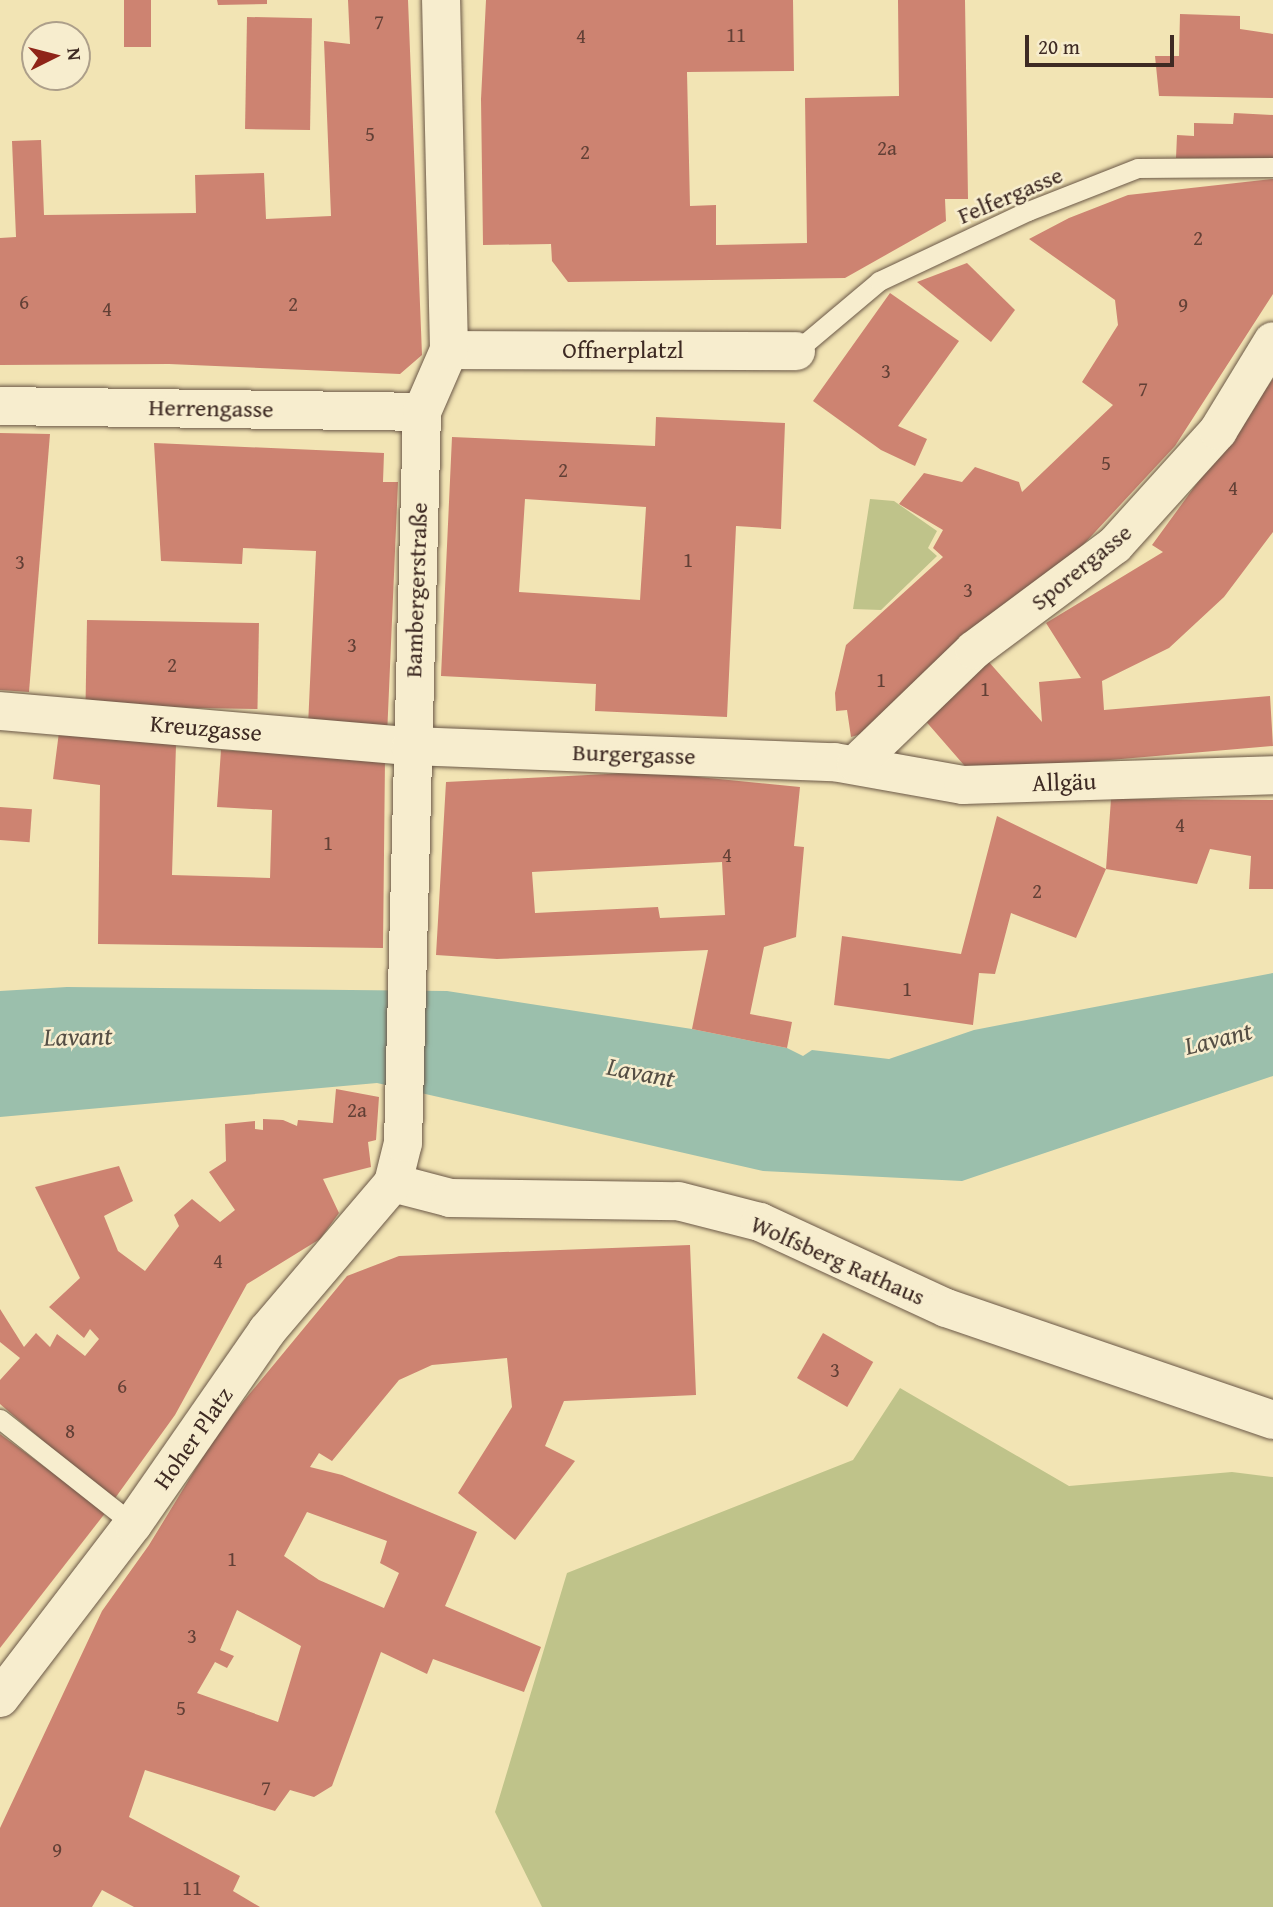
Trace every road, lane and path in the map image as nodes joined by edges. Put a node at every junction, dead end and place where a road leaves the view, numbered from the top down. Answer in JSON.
{"nodes":[{"id":1,"x":441,"y":0,"type":"edge"},
{"id":2,"x":1273,"y":167,"type":"edge"},
{"id":3,"x":1273,"y":341,"type":"edge"},
{"id":4,"x":449,"y":350,"type":"junction"},
{"id":5,"x":796,"y":351,"type":"joint"},
{"id":6,"x":0,"y":406,"type":"edge"},
{"id":7,"x":422,"y":412,"type":"junction"},
{"id":8,"x":0,"y":711,"type":"edge"},
{"id":9,"x":411,"y":746,"type":"junction"},
{"id":10,"x":856,"y":764,"type":"junction"},
{"id":11,"x":1273,"y":775,"type":"edge"},
{"id":12,"x":393,"y":1184,"type":"junction"},
{"id":13,"x":0,"y":1419,"type":"edge"},
{"id":14,"x":1273,"y":1420,"type":"edge"},
{"id":15,"x":133,"y":1524,"type":"junction"},
{"id":16,"x":0,"y":1698,"type":"edge"}],
"edges":[{"from":1,"to":4,"type":"street","name":"Bambergerstraße"},
{"from":2,"to":5,"type":"lane","name":"Felfergasse"},
{"from":3,"to":10,"type":"street","name":"Sporergasse"},
{"from":4,"to":5,"type":"street","name":"Offnerplatzl"},
{"from":4,"to":7,"type":"street","name":"Bambergerstraße"},
{"from":6,"to":7,"type":"street","name":"Herrengasse"},
{"from":7,"to":9,"type":"street","name":"Bambergerstraße"},
{"from":8,"to":9,"type":"street","name":"Kreuzgasse"},
{"from":9,"to":10,"type":"street","name":"Burgergasse"},
{"from":9,"to":12,"type":"street","name":"Bambergerstraße"},
{"from":10,"to":11,"type":"street","name":"Allgäu"},
{"from":12,"to":14,"type":"street","name":"Wolfsberg Rathaus"},
{"from":12,"to":15,"type":"street","name":"Hoher Platz"},
{"from":13,"to":15,"type":"lane"},
{"from":15,"to":16,"type":"street","name":"Hoher Platz"}]}
